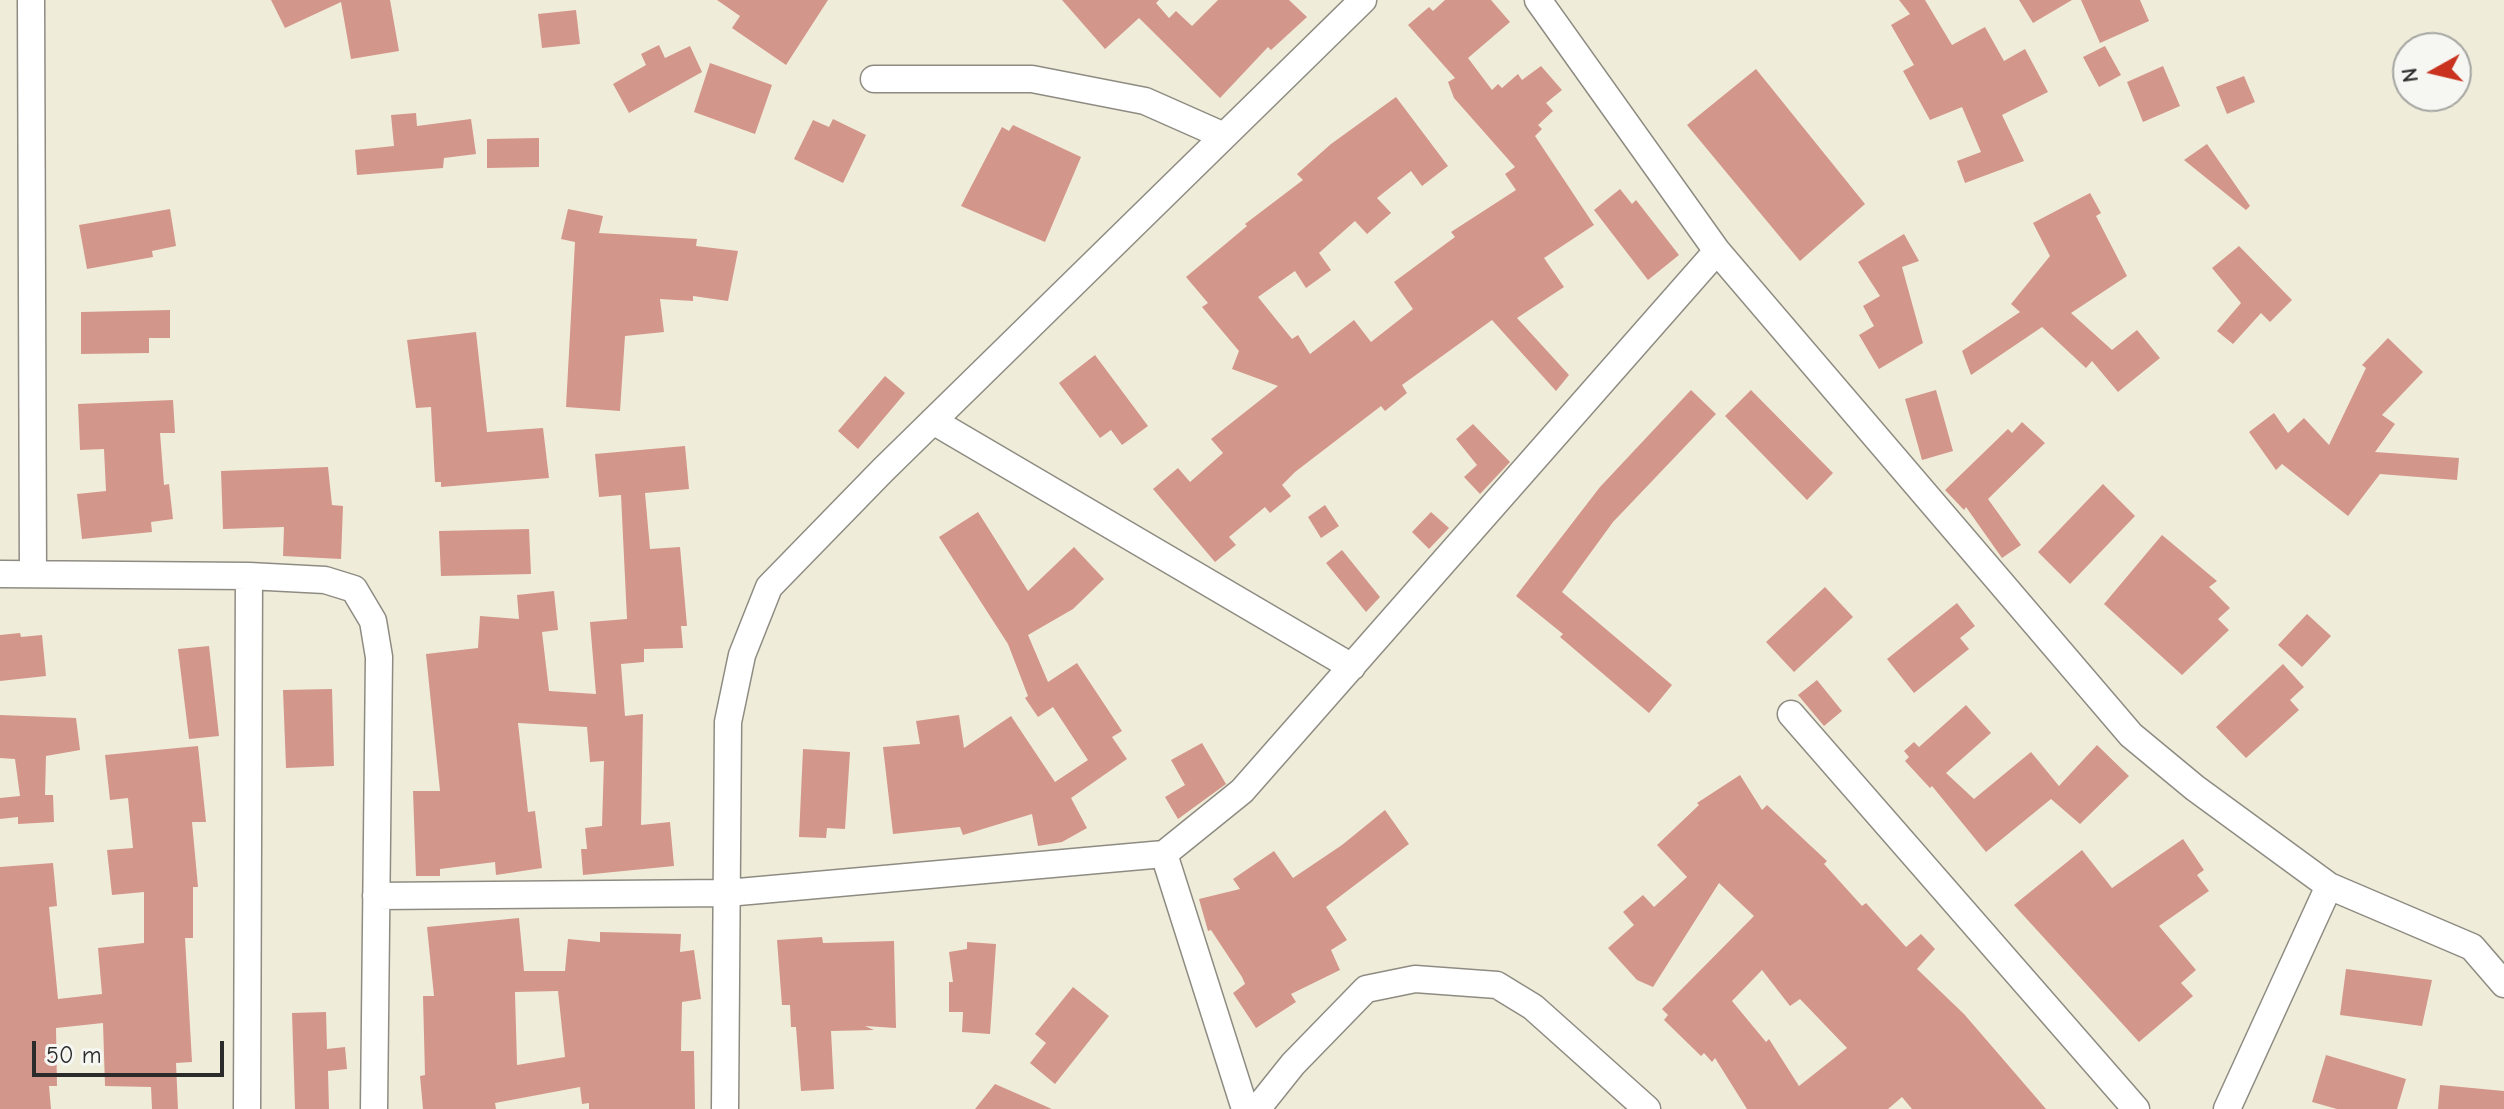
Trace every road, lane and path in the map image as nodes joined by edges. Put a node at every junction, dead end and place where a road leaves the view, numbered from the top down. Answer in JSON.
{"nodes":[{"id":1,"x":31,"y":0,"type":"edge"},
{"id":2,"x":1363,"y":0,"type":"edge"},
{"id":3,"x":1538,"y":0,"type":"edge"},
{"id":4,"x":874,"y":79,"type":"dead end"},
{"id":5,"x":1224,"y":136,"type":"junction"},
{"id":6,"x":1717,"y":251,"type":"junction"},
{"id":7,"x":933,"y":421,"type":"junction"},
{"id":8,"x":33,"y":573,"type":"junction"},
{"id":9,"x":0,"y":574,"type":"edge"},
{"id":10,"x":249,"y":576,"type":"junction"},
{"id":11,"x":1352,"y":667,"type":"junction"},
{"id":12,"x":1791,"y":714,"type":"dead end"},
{"id":13,"x":1164,"y":854,"type":"junction"},
{"id":14,"x":2329,"y":886,"type":"junction"},
{"id":15,"x":727,"y":893,"type":"junction"},
{"id":16,"x":376,"y":896,"type":"junction"},
{"id":17,"x":2504,"y":984,"type":"edge"},
{"id":18,"x":247,"y":1109,"type":"edge"},
{"id":19,"x":374,"y":1109,"type":"edge"},
{"id":20,"x":725,"y":1109,"type":"edge"},
{"id":21,"x":1245,"y":1109,"type":"edge"},
{"id":22,"x":1257,"y":1109,"type":"edge"},
{"id":23,"x":1647,"y":1109,"type":"edge"},
{"id":24,"x":2136,"y":1109,"type":"edge"},
{"id":25,"x":2227,"y":1109,"type":"edge"}],
"edges":[{"from":1,"to":8,"type":"street"},
{"from":2,"to":5,"type":"street"},
{"from":3,"to":6,"type":"street"},
{"from":4,"to":5,"type":"street"},
{"from":5,"to":7,"type":"street"},
{"from":6,"to":11,"type":"street"},
{"from":6,"to":14,"type":"street"},
{"from":7,"to":11,"type":"street"},
{"from":7,"to":15,"type":"street"},
{"from":8,"to":9,"type":"street"},
{"from":8,"to":10,"type":"street"},
{"from":10,"to":16,"type":"street"},
{"from":10,"to":18,"type":"street"},
{"from":11,"to":13,"type":"street"},
{"from":12,"to":24,"type":"street"},
{"from":13,"to":15,"type":"street"},
{"from":13,"to":21,"type":"street"},
{"from":14,"to":17,"type":"street"},
{"from":14,"to":25,"type":"street"},
{"from":15,"to":16,"type":"street"},
{"from":15,"to":20,"type":"street"},
{"from":16,"to":19,"type":"street"},
{"from":22,"to":23,"type":"street"}]}
